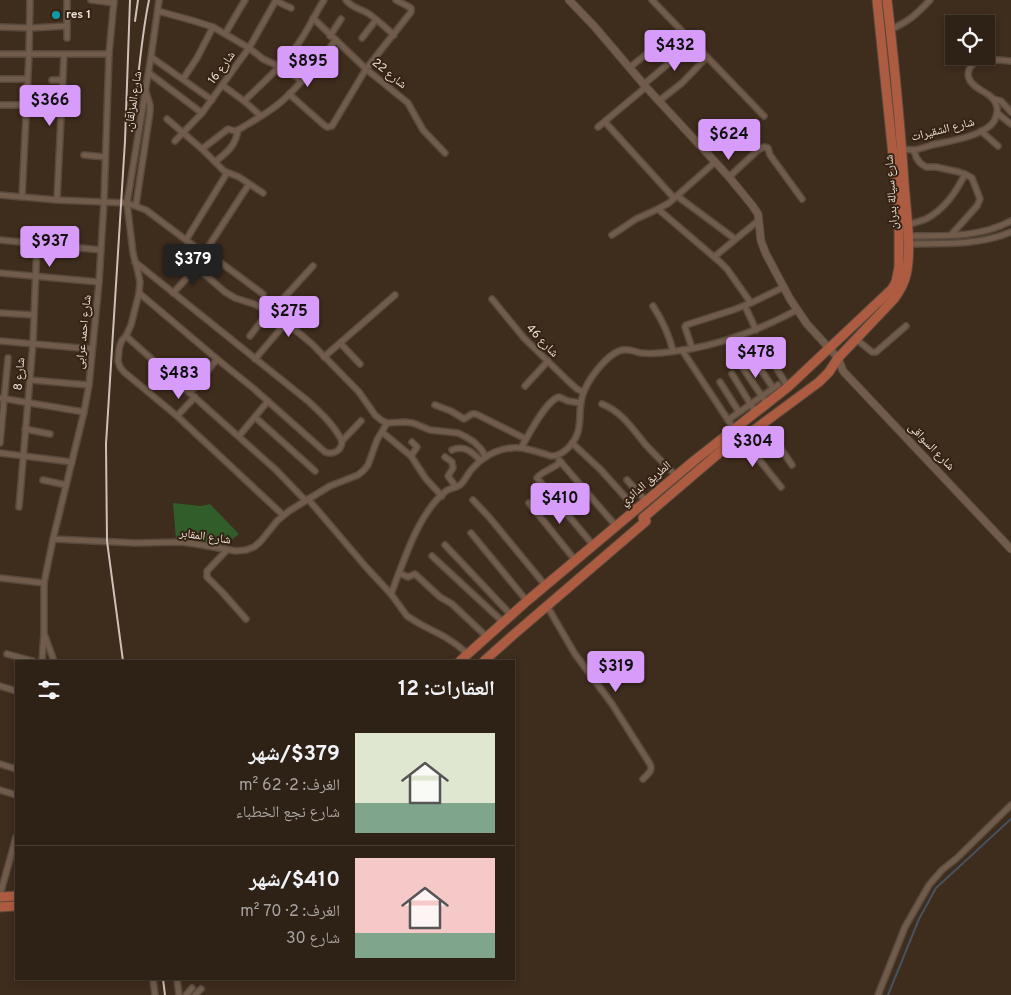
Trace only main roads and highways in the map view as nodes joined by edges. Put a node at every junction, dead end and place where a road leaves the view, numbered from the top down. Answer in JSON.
{"nodes":[{"id":1,"x":877,"y":0,"type":"edge"},
{"id":2,"x":888,"y":3,"type":"edge"},
{"id":3,"x":878,"y":11,"type":"junction"},
{"id":4,"x":828,"y":349,"type":"joint"},
{"id":5,"x":838,"y":358,"type":"joint"},
{"id":6,"x":818,"y":359,"type":"junction"},
{"id":7,"x":830,"y":372,"type":"junction"},
{"id":8,"x":573,"y":562,"type":"junction"},
{"id":9,"x":582,"y":575,"type":"junction"},
{"id":10,"x":461,"y":660,"type":"edge"},
{"id":11,"x":485,"y":660,"type":"edge"},
{"id":12,"x":0,"y":896,"type":"edge"},
{"id":13,"x":15,"y":896,"type":"edge"},
{"id":14,"x":15,"y":906,"type":"edge"},
{"id":15,"x":0,"y":907,"type":"edge"}],
"edges":[{"from":1,"to":3,"type":"main road","name":"شارع سيالة بدران"},
{"from":2,"to":3,"type":"main road"},
{"from":2,"to":5,"type":"main road","name":"شارع سيالة بدران"},
{"from":3,"to":4,"type":"main road","name":"شارع سيالة بدران"},
{"from":4,"to":6,"type":"main road","name":"الطريق الدائري"},
{"from":5,"to":7,"type":"main road","name":"الطريق الدائري"},
{"from":6,"to":7,"type":"main road"},
{"from":6,"to":8,"type":"main road","name":"الطريق الدائري"},
{"from":7,"to":9,"type":"main road","name":"الطريق الدائري"},
{"from":8,"to":9,"type":"main road"},
{"from":8,"to":10,"type":"main road","name":"الطريق الدائري"},
{"from":9,"to":11,"type":"main road","name":"الطريق الدائري"},
{"from":12,"to":13,"type":"main road"},
{"from":14,"to":15,"type":"main road"}]}
